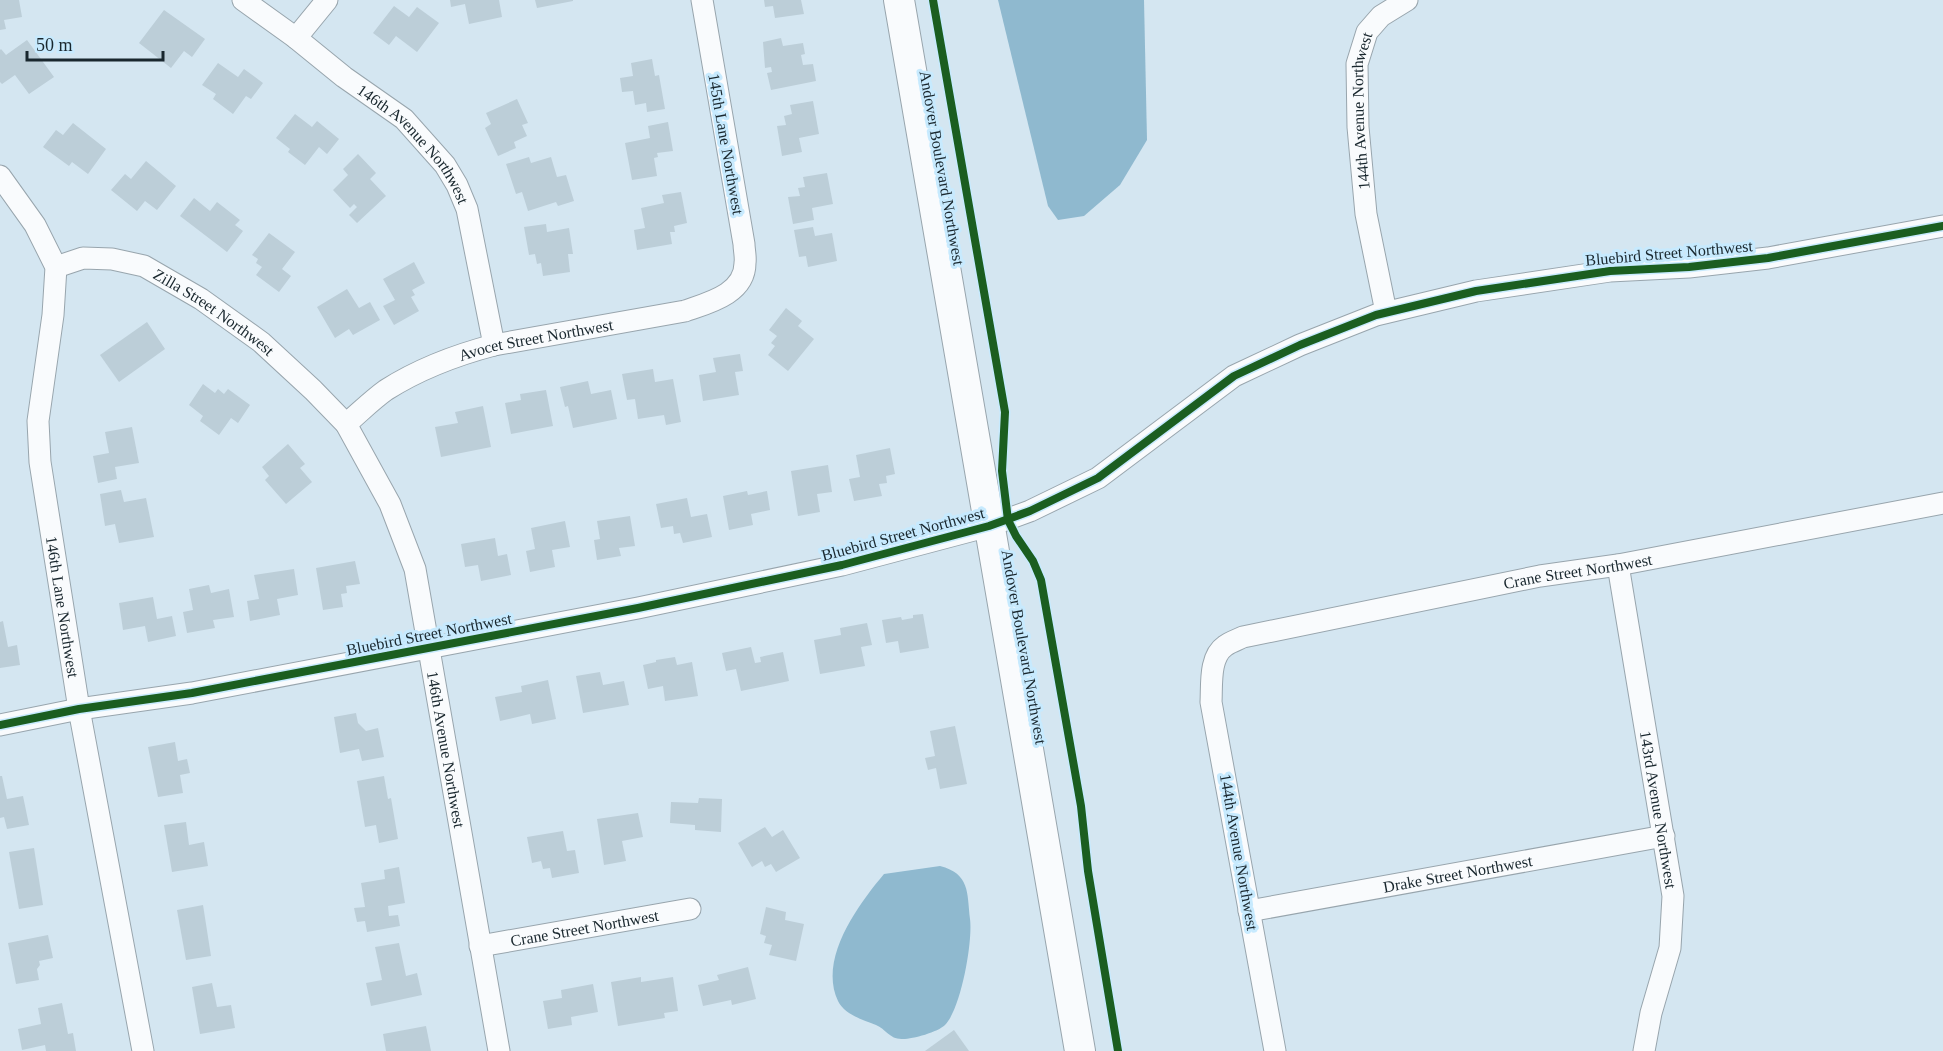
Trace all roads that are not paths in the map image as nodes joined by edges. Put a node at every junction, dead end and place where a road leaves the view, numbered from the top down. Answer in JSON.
{"nodes":[{"id":1,"x":243,"y":0,"type":"edge"},
{"id":2,"x":327,"y":0,"type":"edge"},
{"id":3,"x":702,"y":0,"type":"edge"},
{"id":4,"x":899,"y":0,"type":"edge"},
{"id":5,"x":1407,"y":0,"type":"edge"},
{"id":6,"x":297,"y":38,"type":"junction"},
{"id":7,"x":0,"y":176,"type":"edge"},
{"id":8,"x":1943,"y":226,"type":"edge"},
{"id":9,"x":56,"y":267,"type":"junction"},
{"id":10,"x":737,"y":287,"type":"joint"},
{"id":11,"x":1386,"y":312,"type":"junction"},
{"id":12,"x":494,"y":345,"type":"junction"},
{"id":13,"x":346,"y":424,"type":"junction"},
{"id":14,"x":1943,"y":503,"type":"edge"},
{"id":15,"x":990,"y":526,"type":"junction"},
{"id":16,"x":1618,"y":565,"type":"junction"},
{"id":17,"x":428,"y":647,"type":"junction"},
{"id":18,"x":1218,"y":653,"type":"joint"},
{"id":19,"x":80,"y":709,"type":"junction"},
{"id":20,"x":0,"y":725,"type":"edge"},
{"id":21,"x":1664,"y":837,"type":"junction"},
{"id":22,"x":690,"y":909,"type":"dead end"},
{"id":23,"x":1250,"y":911,"type":"junction"},
{"id":24,"x":480,"y":946,"type":"junction"},
{"id":25,"x":143,"y":1051,"type":"edge"},
{"id":26,"x":499,"y":1051,"type":"edge"},
{"id":27,"x":1080,"y":1051,"type":"edge"},
{"id":28,"x":1275,"y":1051,"type":"edge"},
{"id":29,"x":1644,"y":1051,"type":"edge"}],
"edges":[{"from":1,"to":6,"type":"street","name":"146th Avenue Northwest"},
{"from":2,"to":6,"type":"street"},
{"from":3,"to":10,"type":"street","name":"145th Lane Northwest"},
{"from":4,"to":15,"type":"street","name":"Andover Boulevard Northwest"},
{"from":5,"to":11,"type":"street","name":"144th Avenue Northwest"},
{"from":6,"to":12,"type":"street","name":"146th Avenue Northwest"},
{"from":7,"to":9,"type":"street"},
{"from":8,"to":11,"type":"street","name":"Bluebird Street Northwest"},
{"from":9,"to":13,"type":"street","name":"Zilla Street Northwest"},
{"from":9,"to":19,"type":"street","name":"146th Lane Northwest"},
{"from":10,"to":12,"type":"street","name":"Avocet Street Northwest"},
{"from":11,"to":15,"type":"street","name":"Bluebird Street Northwest"},
{"from":12,"to":13,"type":"street","name":"Avocet Street Northwest"},
{"from":13,"to":17,"type":"street","name":"146th Avenue Northwest"},
{"from":14,"to":16,"type":"street","name":"Crane Street Northwest"},
{"from":15,"to":17,"type":"street","name":"Bluebird Street Northwest"},
{"from":15,"to":27,"type":"street","name":"Andover Boulevard Northwest"},
{"from":16,"to":18,"type":"street","name":"Crane Street Northwest"},
{"from":16,"to":21,"type":"street","name":"143rd Avenue Northwest"},
{"from":17,"to":19,"type":"street","name":"Bluebird Street Northwest"},
{"from":17,"to":24,"type":"street","name":"146th Avenue Northwest"},
{"from":18,"to":23,"type":"street","name":"144th Avenue Northwest"},
{"from":19,"to":20,"type":"street","name":"Bluebird Street Northwest"},
{"from":19,"to":25,"type":"street","name":"146th Lane Northwest"},
{"from":21,"to":23,"type":"street","name":"Drake Street Northwest"},
{"from":21,"to":29,"type":"street","name":"143rd Avenue Northwest"},
{"from":22,"to":24,"type":"street","name":"Crane Street Northwest"},
{"from":23,"to":28,"type":"street","name":"144th Avenue Northwest"},
{"from":24,"to":26,"type":"street","name":"146th Avenue Northwest"}]}
